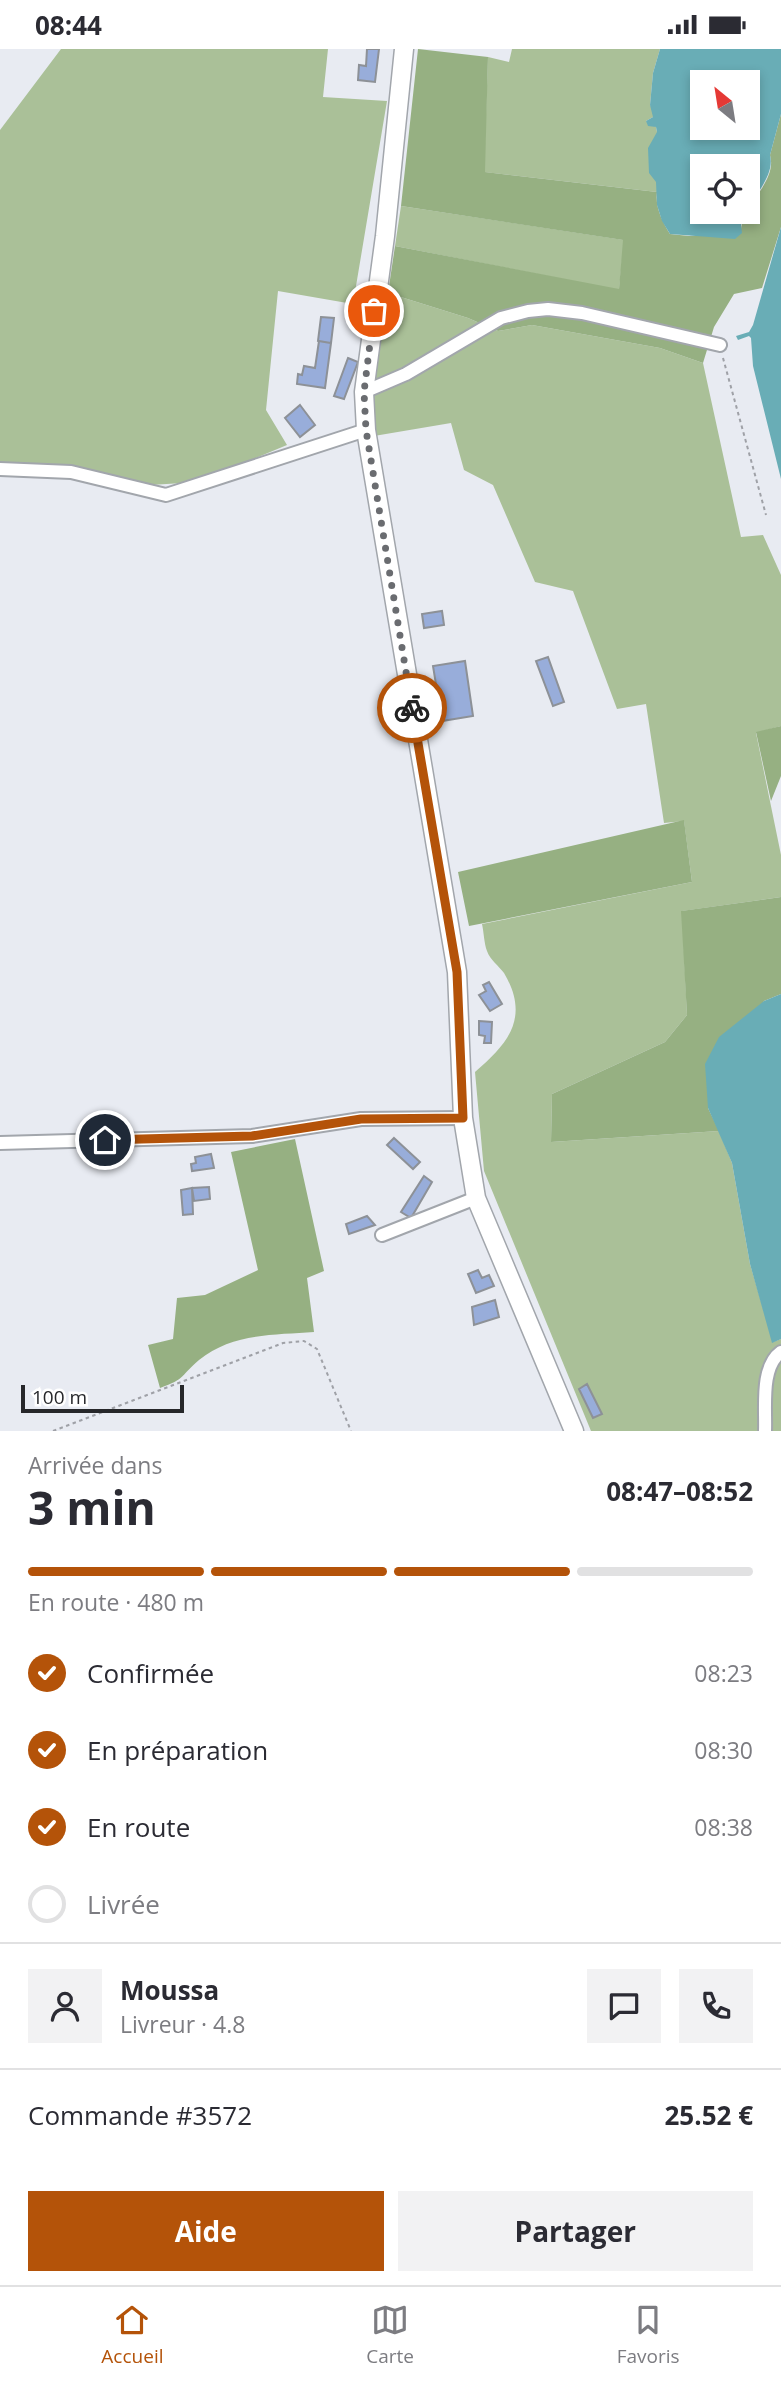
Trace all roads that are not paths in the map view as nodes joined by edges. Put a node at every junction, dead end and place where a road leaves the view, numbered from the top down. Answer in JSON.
{"nodes":[{"id":1,"x":404,"y":49,"type":"edge"},
{"id":2,"x":720,"y":345,"type":"road end"},
{"id":3,"x":364,"y":392,"type":"junction"},
{"id":4,"x":366,"y":430,"type":"junction"},
{"id":5,"x":0,"y":468,"type":"edge"},
{"id":6,"x":463,"y":1118,"type":"junction"},
{"id":7,"x":0,"y":1143,"type":"edge"},
{"id":8,"x":476,"y":1198,"type":"junction"},
{"id":9,"x":382,"y":1235,"type":"dead end"},
{"id":10,"x":781,"y":1352,"type":"edge"},
{"id":11,"x":574,"y":1431,"type":"edge"},
{"id":12,"x":765,"y":1431,"type":"edge"}],
"edges":[{"from":1,"to":3,"type":"street"},
{"from":2,"to":3,"type":"street"},
{"from":3,"to":4,"type":"street"},
{"from":4,"to":5,"type":"street"},
{"from":4,"to":6,"type":"street"},
{"from":6,"to":7,"type":"street"},
{"from":6,"to":8,"type":"street"},
{"from":8,"to":9,"type":"street"},
{"from":8,"to":11,"type":"street"},
{"from":10,"to":12,"type":"street"}]}
